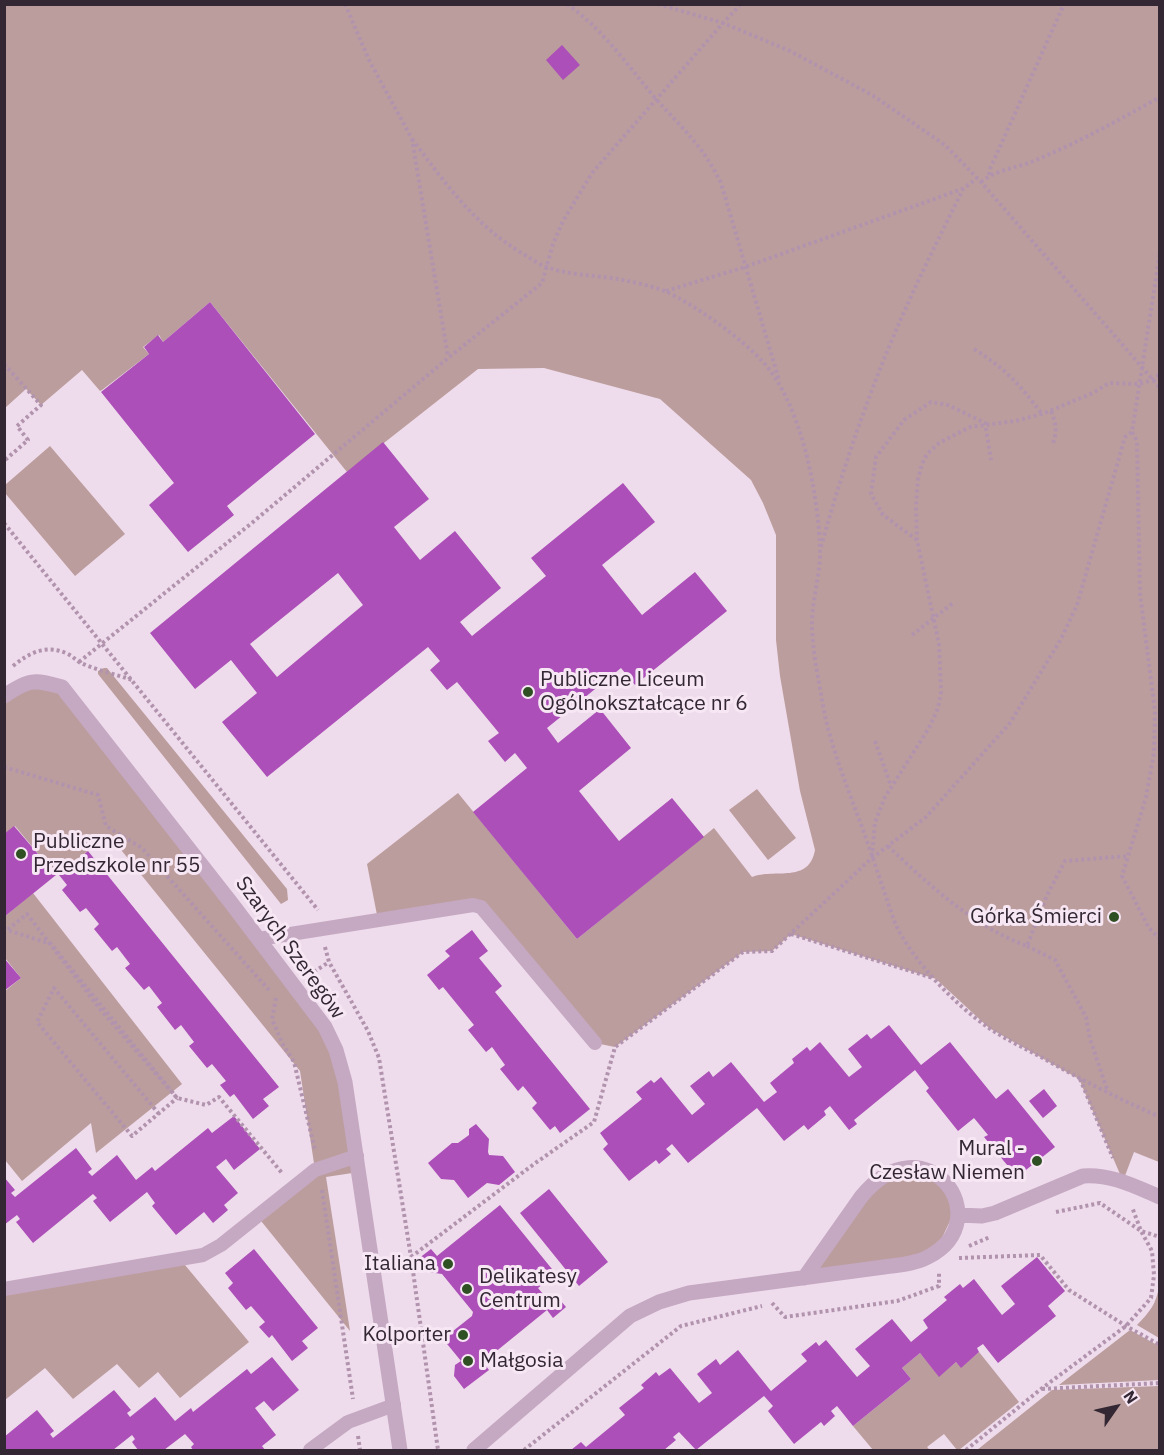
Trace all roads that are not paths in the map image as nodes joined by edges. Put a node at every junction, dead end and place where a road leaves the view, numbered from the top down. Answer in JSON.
{"nodes":[{"id":1,"x":4,"y":696,"type":"edge"},
{"id":2,"x":259,"y":939,"type":"junction"},
{"id":3,"x":595,"y":1043,"type":"dead end"},
{"id":4,"x":357,"y":1156,"type":"junction"},
{"id":5,"x":1160,"y":1197,"type":"edge"},
{"id":6,"x":958,"y":1215,"type":"junction"},
{"id":7,"x":804,"y":1278,"type":"junction"},
{"id":8,"x":4,"y":1288,"type":"edge"},
{"id":9,"x":394,"y":1406,"type":"junction"},
{"id":10,"x":310,"y":1450,"type":"edge"},
{"id":11,"x":400,"y":1450,"type":"edge"},
{"id":12,"x":474,"y":1450,"type":"edge"}],
"edges":[{"from":1,"to":2,"type":"street","name":"Szarych Szeregów"},
{"from":2,"to":3,"type":"lane"},
{"from":2,"to":4,"type":"street","name":"Szarych Szeregów"},
{"from":4,"to":8,"type":"lane"},
{"from":4,"to":9,"type":"street","name":"Szarych Szeregów"},
{"from":5,"to":6,"type":"street"},
{"from":6,"to":7,"type":"street"},
{"from":6,"to":7,"type":"street"},
{"from":7,"to":12,"type":"street"},
{"from":9,"to":10,"type":"lane"},
{"from":9,"to":11,"type":"street","name":"Szarych Szeregów"}]}
